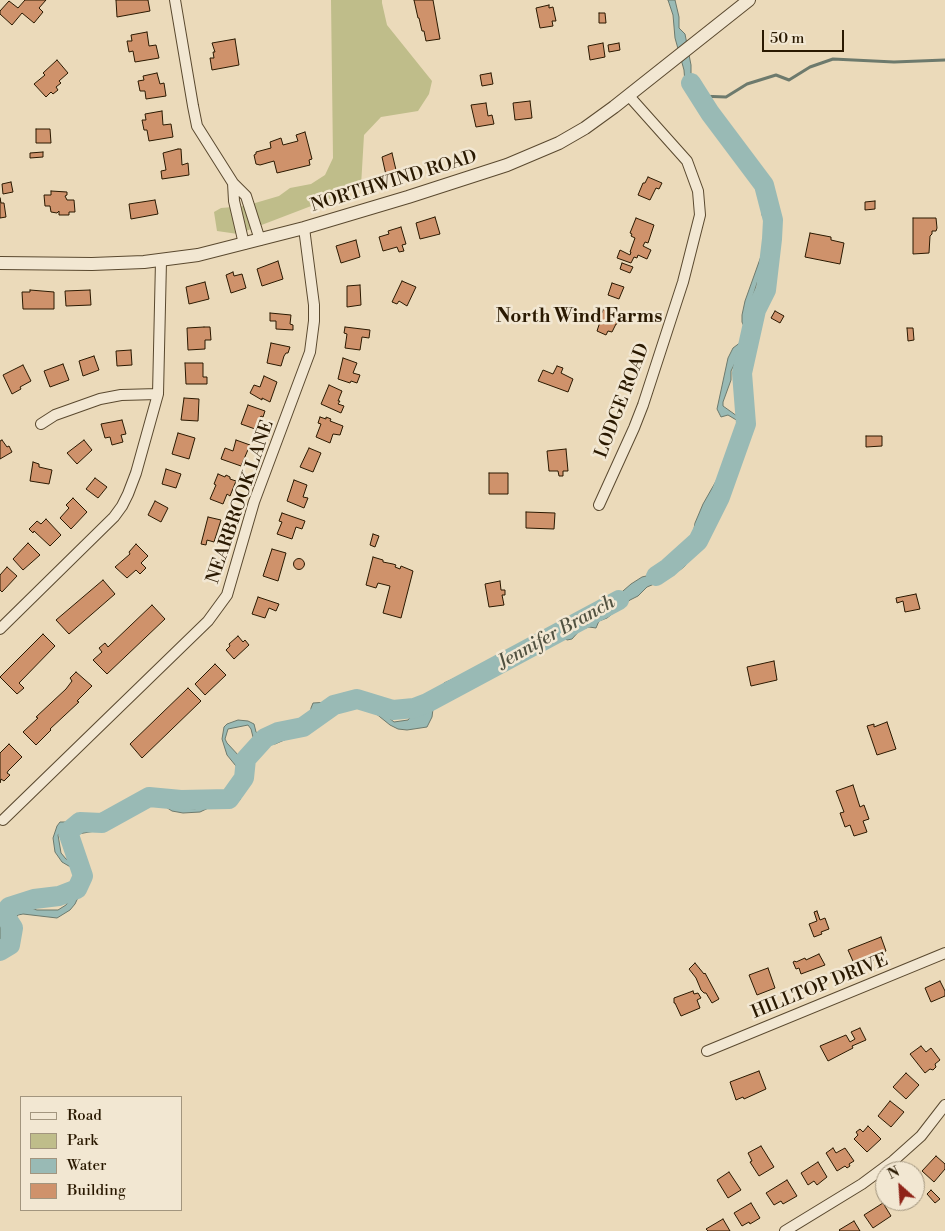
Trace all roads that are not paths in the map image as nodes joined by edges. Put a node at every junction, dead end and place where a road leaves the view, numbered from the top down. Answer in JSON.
{"nodes":[{"id":1,"x":175,"y":0,"type":"edge"},
{"id":2,"x":749,"y":0,"type":"edge"},
{"id":3,"x":629,"y":96,"type":"junction"},
{"id":4,"x":233,"y":183,"type":"junction"},
{"id":5,"x":304,"y":228,"type":"junction"},
{"id":6,"x":260,"y":240,"type":"junction"},
{"id":7,"x":244,"y":244,"type":"junction"},
{"id":8,"x":161,"y":261,"type":"junction"},
{"id":9,"x":0,"y":263,"type":"edge"},
{"id":10,"x":158,"y":394,"type":"junction"},
{"id":11,"x":41,"y":424,"type":"dead end"},
{"id":12,"x":599,"y":505,"type":"dead end"},
{"id":13,"x":0,"y":629,"type":"edge"},
{"id":14,"x":3,"y":820,"type":"dead end"},
{"id":15,"x":945,"y":953,"type":"edge"},
{"id":16,"x":707,"y":1051,"type":"dead end"},
{"id":17,"x":945,"y":1105,"type":"edge"},
{"id":18,"x":785,"y":1231,"type":"edge"}],
"edges":[{"from":1,"to":4,"type":"street"},
{"from":2,"to":3,"type":"street","name":"NORTHWIND ROAD"},
{"from":3,"to":5,"type":"street","name":"NORTHWIND ROAD"},
{"from":3,"to":12,"type":"street","name":"LODGE ROAD"},
{"from":4,"to":6,"type":"street"},
{"from":4,"to":7,"type":"street"},
{"from":5,"to":6,"type":"street","name":"NORTHWIND ROAD"},
{"from":5,"to":14,"type":"street","name":"NEARBROOK LANE"},
{"from":6,"to":7,"type":"street","name":"NORTHWIND ROAD"},
{"from":7,"to":8,"type":"street","name":"NORTHWIND ROAD"},
{"from":8,"to":9,"type":"street","name":"NORTHWIND ROAD"},
{"from":8,"to":10,"type":"street"},
{"from":10,"to":11,"type":"street"},
{"from":10,"to":13,"type":"street"},
{"from":15,"to":16,"type":"street","name":"HILLTOP DRIVE"},
{"from":17,"to":18,"type":"street"}]}
